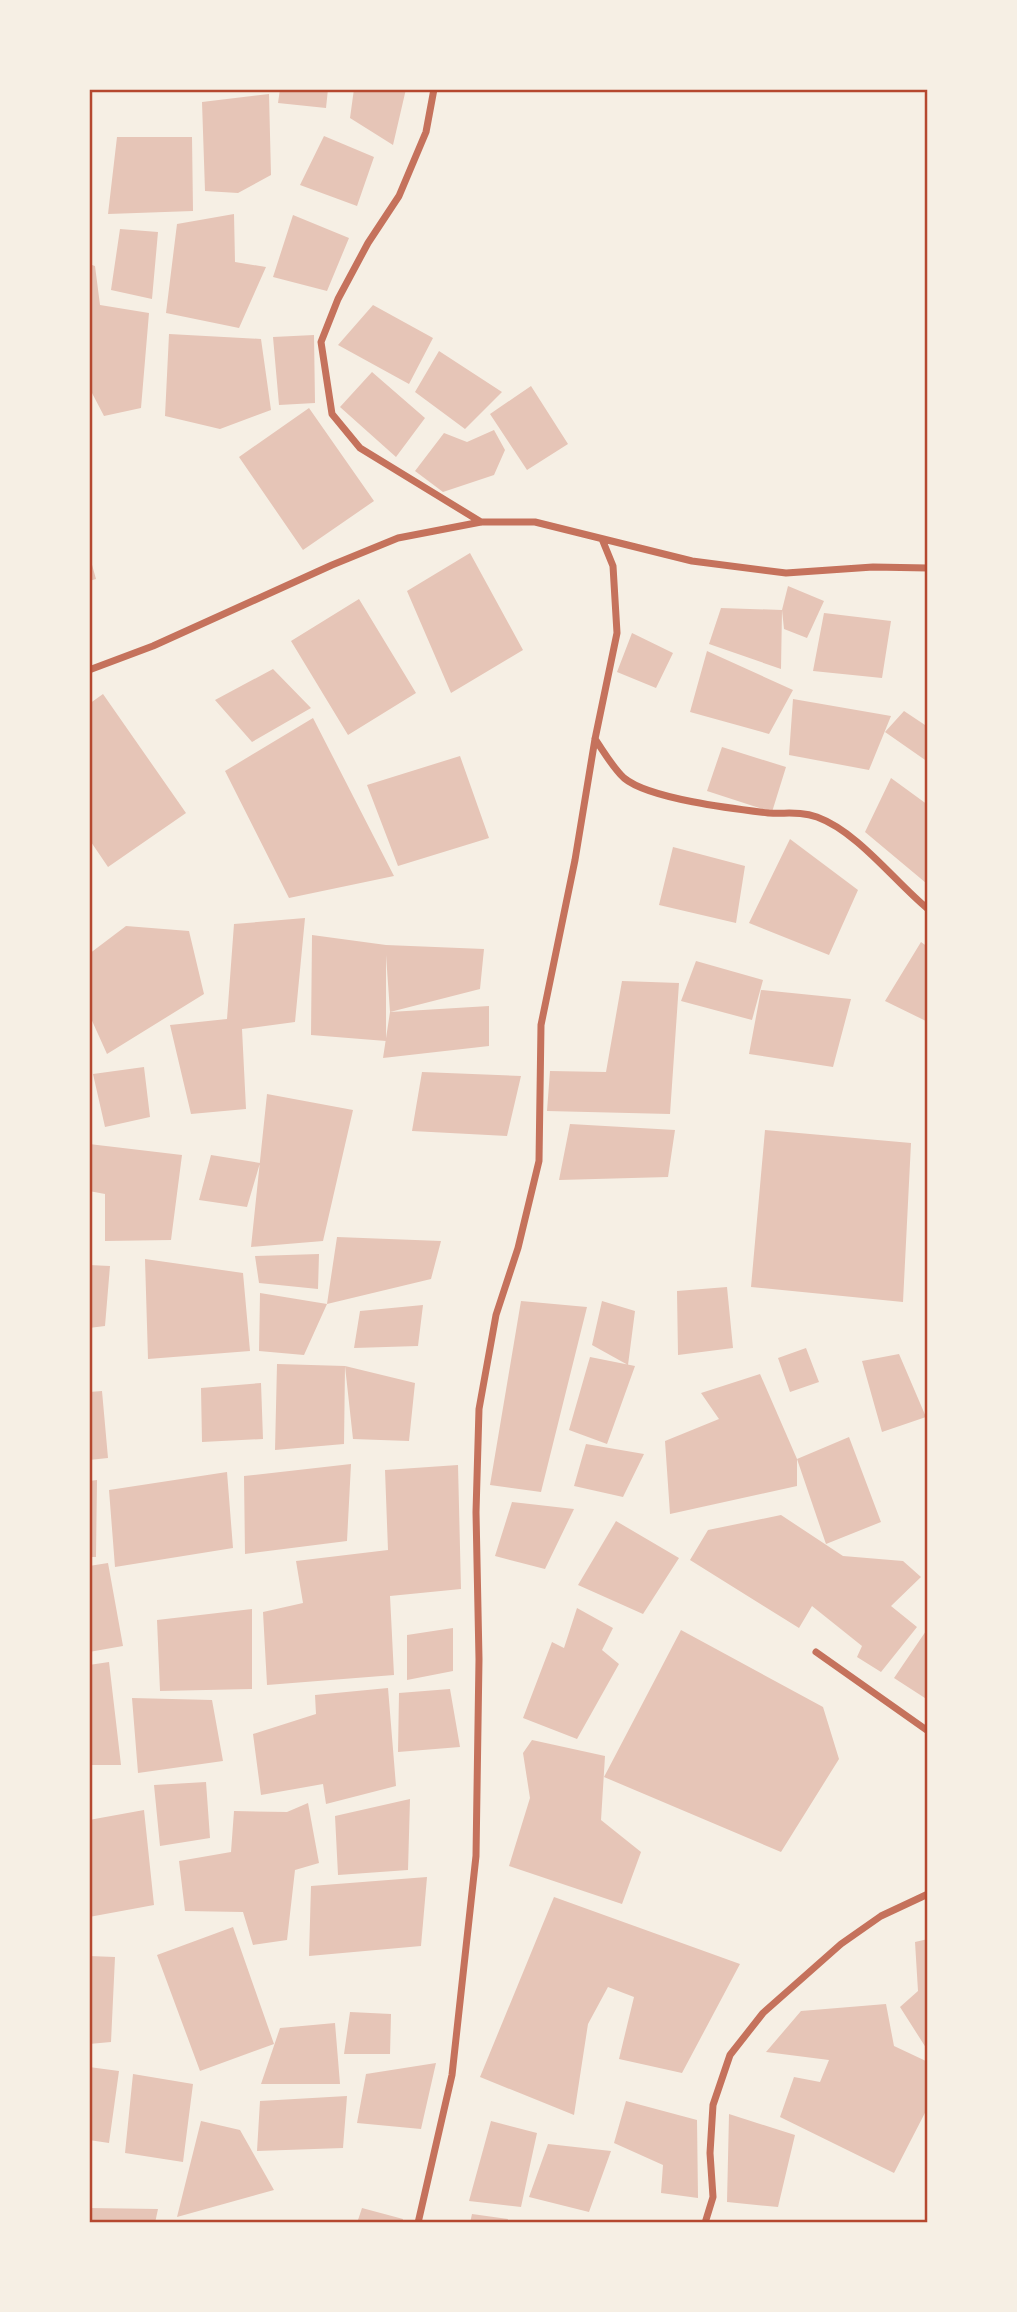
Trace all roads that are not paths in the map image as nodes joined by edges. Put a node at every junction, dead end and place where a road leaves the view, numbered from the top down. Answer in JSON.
{"nodes":[{"id":1,"x":434,"y":89,"type":"edge"},
{"id":2,"x":481,"y":522,"type":"junction"},
{"id":3,"x":602,"y":539,"type":"junction"},
{"id":4,"x":928,"y":568,"type":"edge"},
{"id":5,"x":89,"y":670,"type":"edge"},
{"id":6,"x":595,"y":739,"type":"junction"},
{"id":7,"x":928,"y":909,"type":"edge"},
{"id":8,"x":816,"y":1652,"type":"dead end"},
{"id":9,"x":928,"y":1731,"type":"edge"},
{"id":10,"x":928,"y":1894,"type":"edge"},
{"id":11,"x":418,"y":2223,"type":"edge"},
{"id":12,"x":705,"y":2223,"type":"edge"}],
"edges":[{"from":1,"to":2,"type":"street"},
{"from":2,"to":3,"type":"street"},
{"from":2,"to":5,"type":"street"},
{"from":3,"to":4,"type":"street"},
{"from":3,"to":6,"type":"street"},
{"from":6,"to":7,"type":"street"},
{"from":6,"to":11,"type":"street"},
{"from":8,"to":9,"type":"street"},
{"from":10,"to":12,"type":"street"}]}
